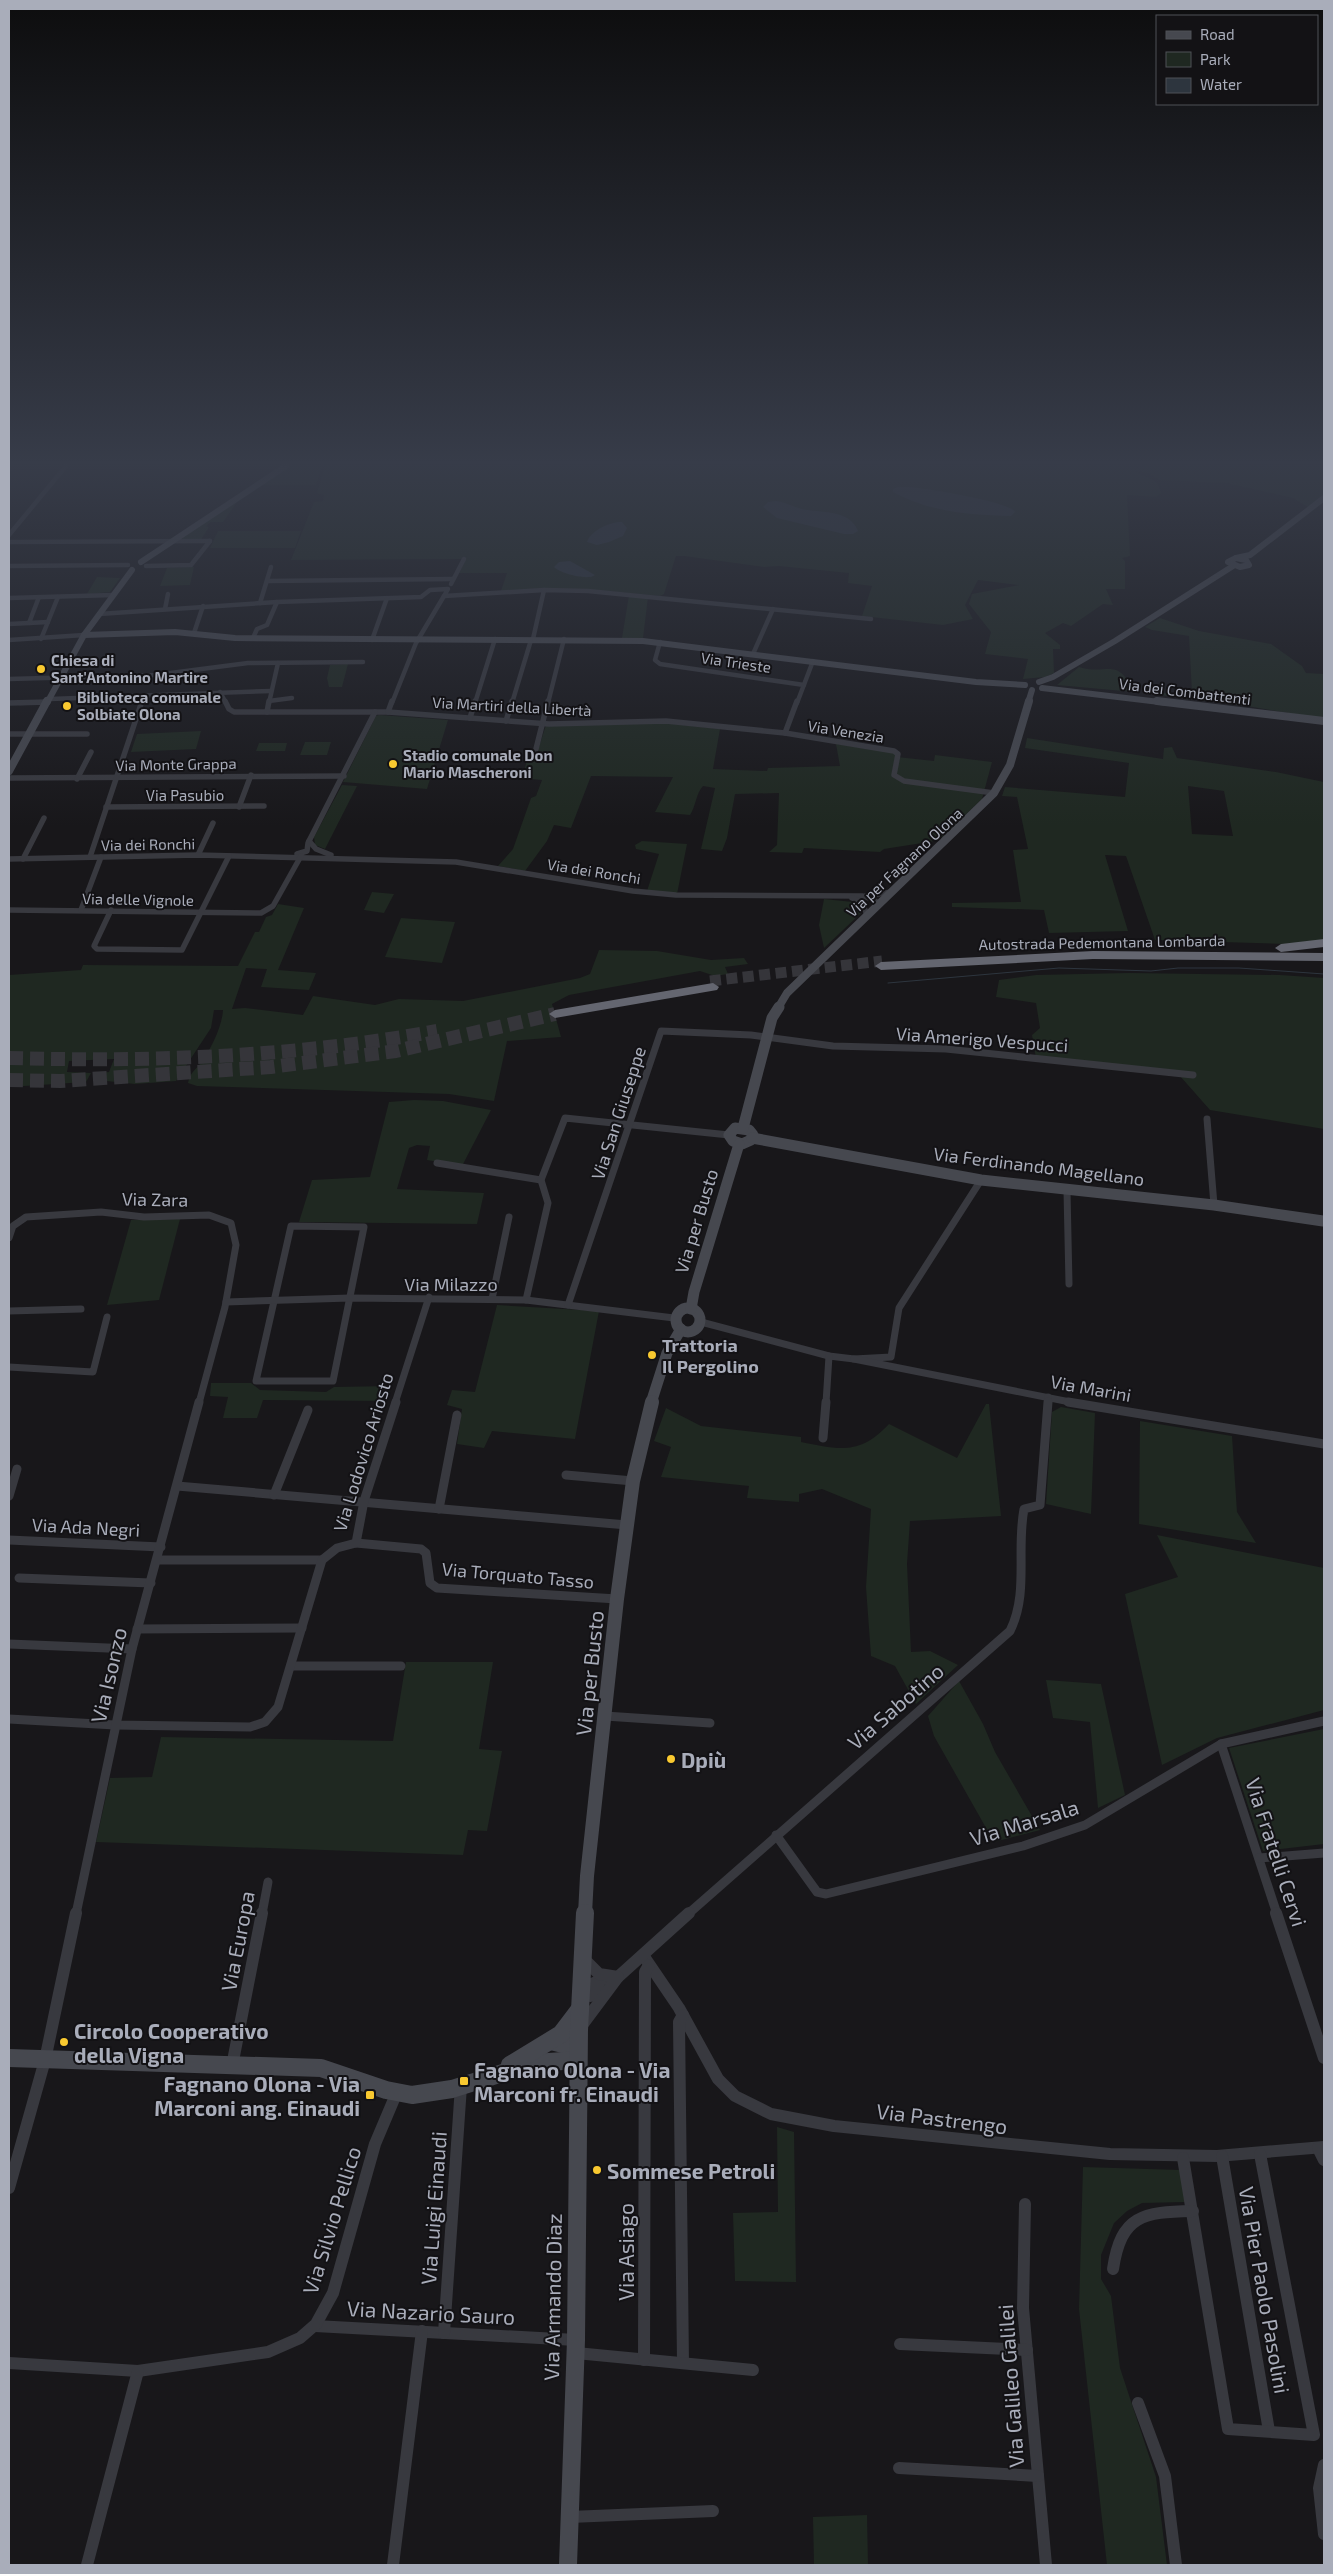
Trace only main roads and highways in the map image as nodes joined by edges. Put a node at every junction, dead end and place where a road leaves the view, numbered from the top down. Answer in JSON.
{"nodes":[{"id":1,"x":1324,"y":943,"type":"edge"},
{"id":2,"x":1324,"y":949,"type":"edge"},
{"id":3,"x":1281,"y":952,"type":"junction"},
{"id":4,"x":1324,"y":956,"type":"edge"},
{"id":5,"x":1324,"y":962,"type":"edge"},
{"id":6,"x":882,"y":963,"type":"tunnel mouth"},
{"id":7,"x":712,"y":984,"type":"tunnel mouth"},
{"id":8,"x":554,"y":1011,"type":"tunnel mouth"}],
"edges":[{"from":1,"to":3,"type":"highway"},
{"from":2,"to":3,"type":"highway","name":"Autostrada Pedemontana Lombarda"},
{"from":3,"to":4,"type":"highway","name":"Autostrada Pedemontana Lombarda"},
{"from":3,"to":5,"type":"highway"},
{"from":3,"to":6,"type":"highway","name":"Autostrada Pedemontana Lombarda"},
{"from":7,"to":8,"type":"highway"}]}
